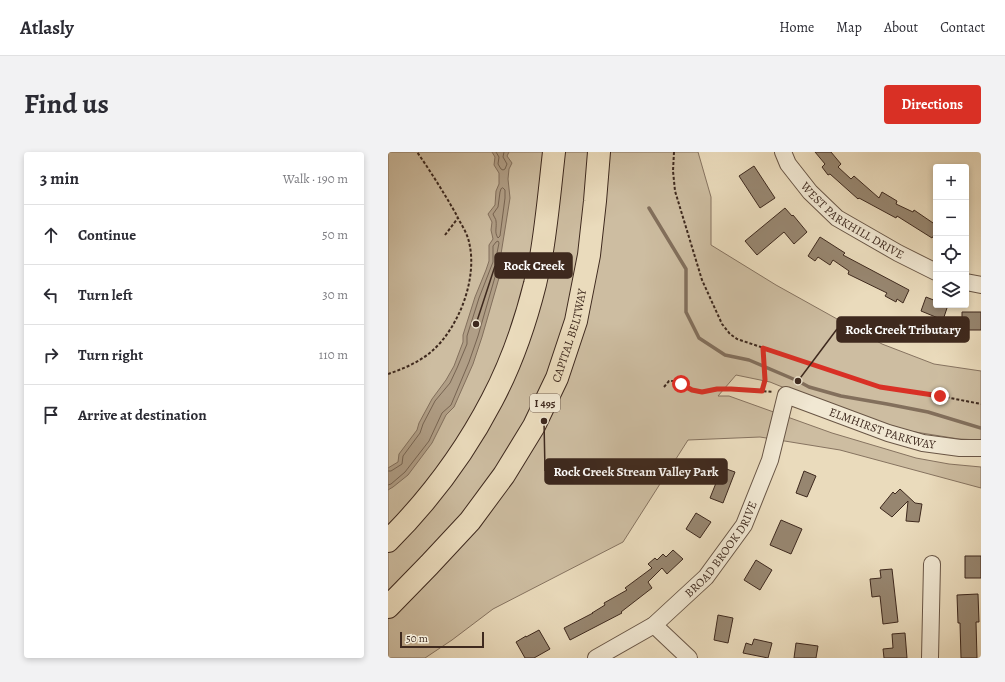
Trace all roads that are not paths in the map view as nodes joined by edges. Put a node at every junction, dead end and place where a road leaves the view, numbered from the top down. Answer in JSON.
{"nodes":[{"id":1,"x":554,"y":152,"type":"edge"},
{"id":2,"x":599,"y":152,"type":"edge"},
{"id":3,"x":783,"y":152,"type":"edge"},
{"id":4,"x":933,"y":270,"type":"edge"},
{"id":5,"x":969,"y":283,"type":"edge"},
{"id":6,"x":981,"y":285,"type":"edge"},
{"id":7,"x":786,"y":395,"type":"joint"},
{"id":8,"x":981,"y":448,"type":"edge"},
{"id":9,"x":388,"y":541,"type":"edge"},
{"id":10,"x":932,"y":564,"type":"dead end"},
{"id":11,"x":388,"y":607,"type":"edge"},
{"id":12,"x":654,"y":625,"type":"junction"},
{"id":13,"x":596,"y":658,"type":"edge"},
{"id":14,"x":689,"y":658,"type":"edge"},
{"id":15,"x":930,"y":658,"type":"edge"}],
"edges":[{"from":1,"to":9,"type":"highway"},
{"from":2,"to":11,"type":"highway","name":"CAPITAL BELTWAY","number":"I 495"},
{"from":3,"to":4,"type":"street","name":"WEST PARKHILL DRIVE"},
{"from":5,"to":6,"type":"street"},
{"from":7,"to":8,"type":"street","name":"ELMHIRST PARKWAY"},
{"from":7,"to":12,"type":"street","name":"BROAD BROOK DRIVE"},
{"from":10,"to":15,"type":"street"},
{"from":12,"to":13,"type":"street","name":"BROAD BROOK DRIVE"},
{"from":12,"to":14,"type":"street"}]}
